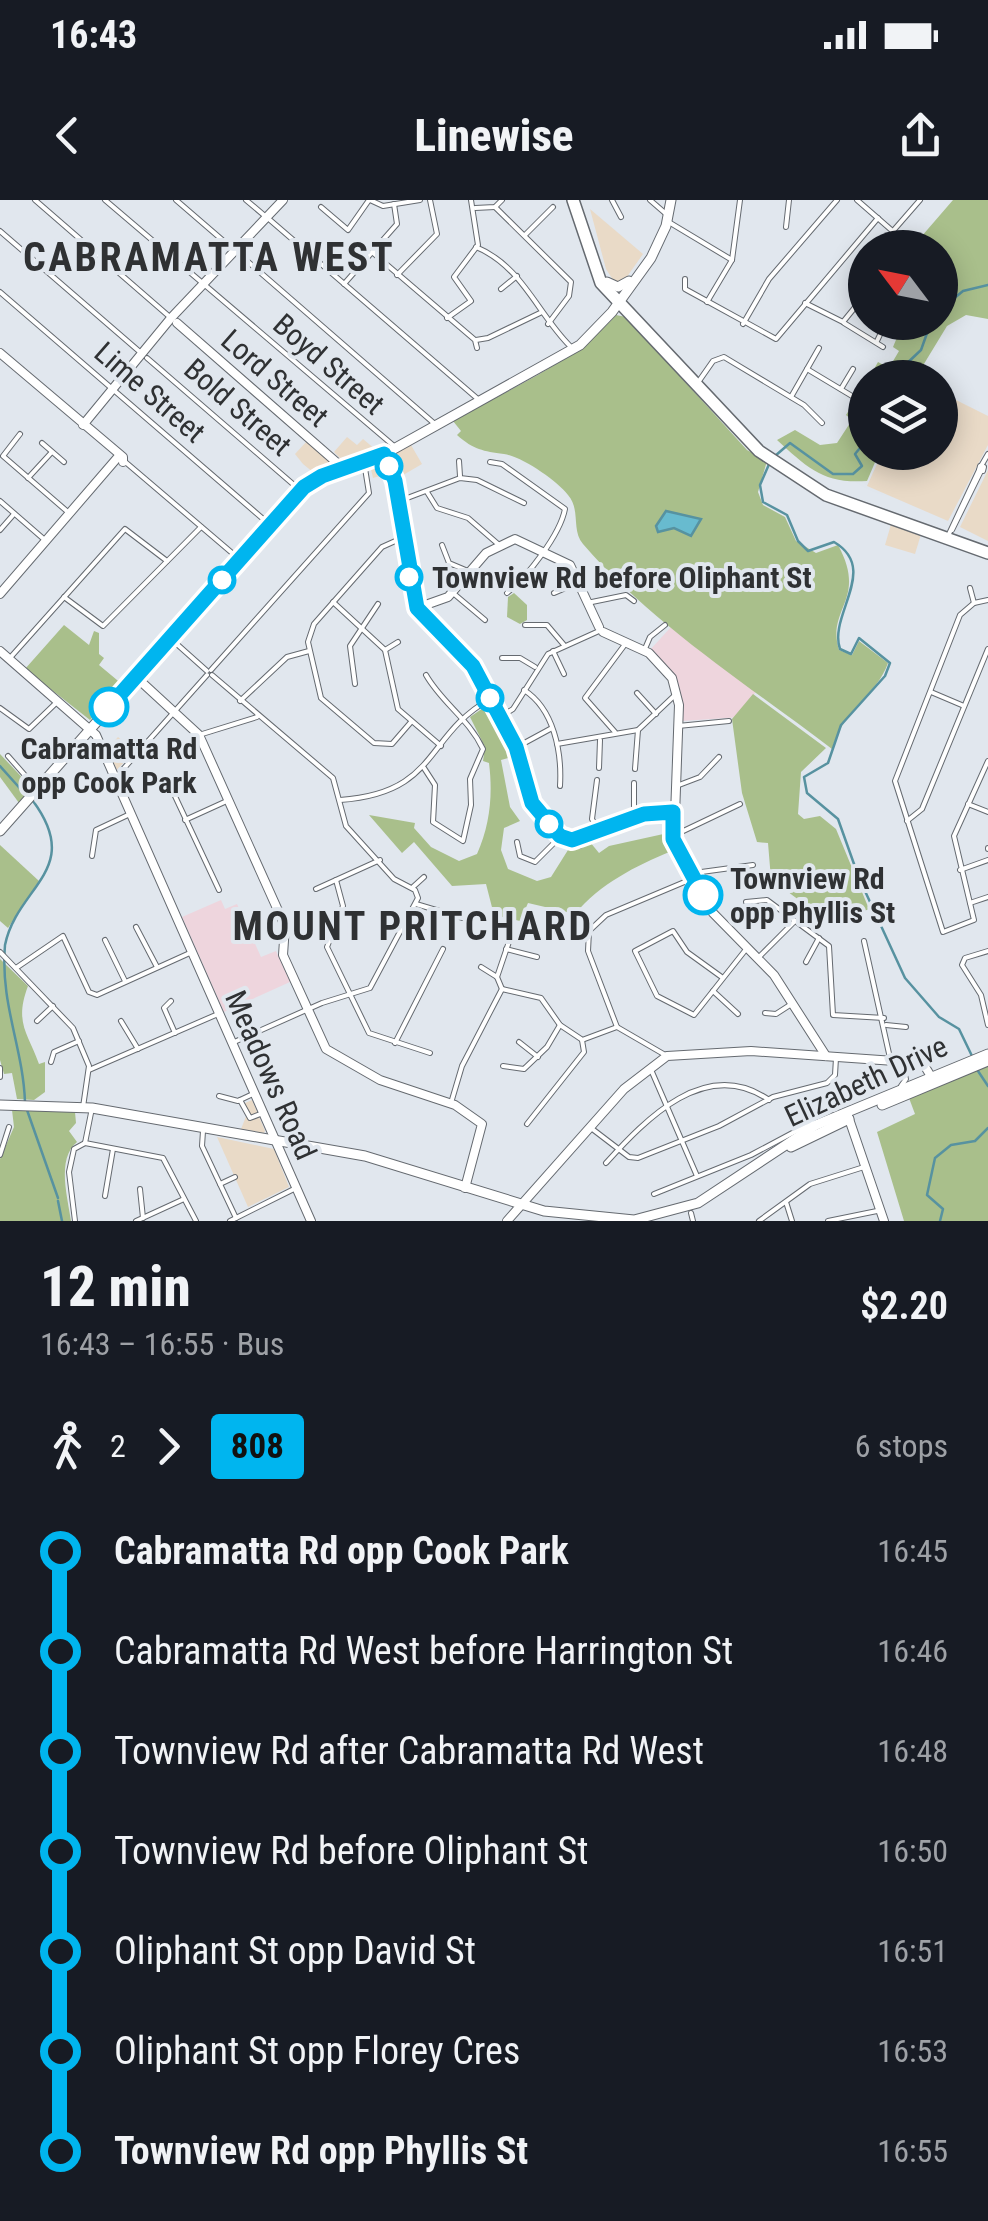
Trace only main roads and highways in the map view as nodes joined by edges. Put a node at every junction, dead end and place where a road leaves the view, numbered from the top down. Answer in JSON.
{"nodes":[{"id":1,"x":574,"y":200,"type":"edge"},
{"id":2,"x":582,"y":200,"type":"edge"},
{"id":3,"x":671,"y":200,"type":"edge"},
{"id":4,"x":607,"y":282,"type":"junction"},
{"id":5,"x":630,"y":284,"type":"junction"},
{"id":6,"x":618,"y":300,"type":"junction"},
{"id":7,"x":632,"y":313,"type":"junction"},
{"id":8,"x":608,"y":318,"type":"junction"},
{"id":9,"x":572,"y":348,"type":"junction"},
{"id":10,"x":950,"y":531,"type":"junction"},
{"id":11,"x":988,"y":544,"type":"edge"},
{"id":12,"x":988,"y":553,"type":"edge"},
{"id":13,"x":0,"y":831,"type":"edge"},
{"id":14,"x":988,"y":1058,"type":"edge"},
{"id":15,"x":0,"y":1105,"type":"edge"},
{"id":16,"x":848,"y":1116,"type":"junction"},
{"id":17,"x":544,"y":1211,"type":"junction"},
{"id":18,"x":692,"y":1217,"type":"edge"},
{"id":19,"x":578,"y":1221,"type":"edge"},
{"id":20,"x":664,"y":1221,"type":"edge"}],
"edges":[{"from":1,"to":6,"type":"highway"},
{"from":2,"to":4,"type":"highway"},
{"from":3,"to":5,"type":"main road"},
{"from":4,"to":5,"type":"main road"},
{"from":4,"to":6,"type":"highway"},
{"from":5,"to":6,"type":"main road"},
{"from":5,"to":7,"type":"main road"},
{"from":6,"to":7,"type":"highway"},
{"from":6,"to":8,"type":"main road"},
{"from":6,"to":9,"type":"main road"},
{"from":7,"to":8,"type":"main road"},
{"from":7,"to":10,"type":"highway"},
{"from":8,"to":9,"type":"main road"},
{"from":9,"to":13,"type":"main road"},
{"from":10,"to":11,"type":"highway"},
{"from":10,"to":12,"type":"highway"},
{"from":14,"to":16,"type":"main road","name":"Elizabeth Drive"},
{"from":15,"to":17,"type":"main road","name":"Elizabeth Drive"},
{"from":16,"to":17,"type":"main road","name":"Elizabeth Drive"},
{"from":16,"to":18,"type":"main road","name":"Elizabeth Drive"},
{"from":17,"to":19,"type":"main road","name":"Elizabeth Drive"},
{"from":18,"to":20,"type":"main road","name":"Elizabeth Drive"}]}
